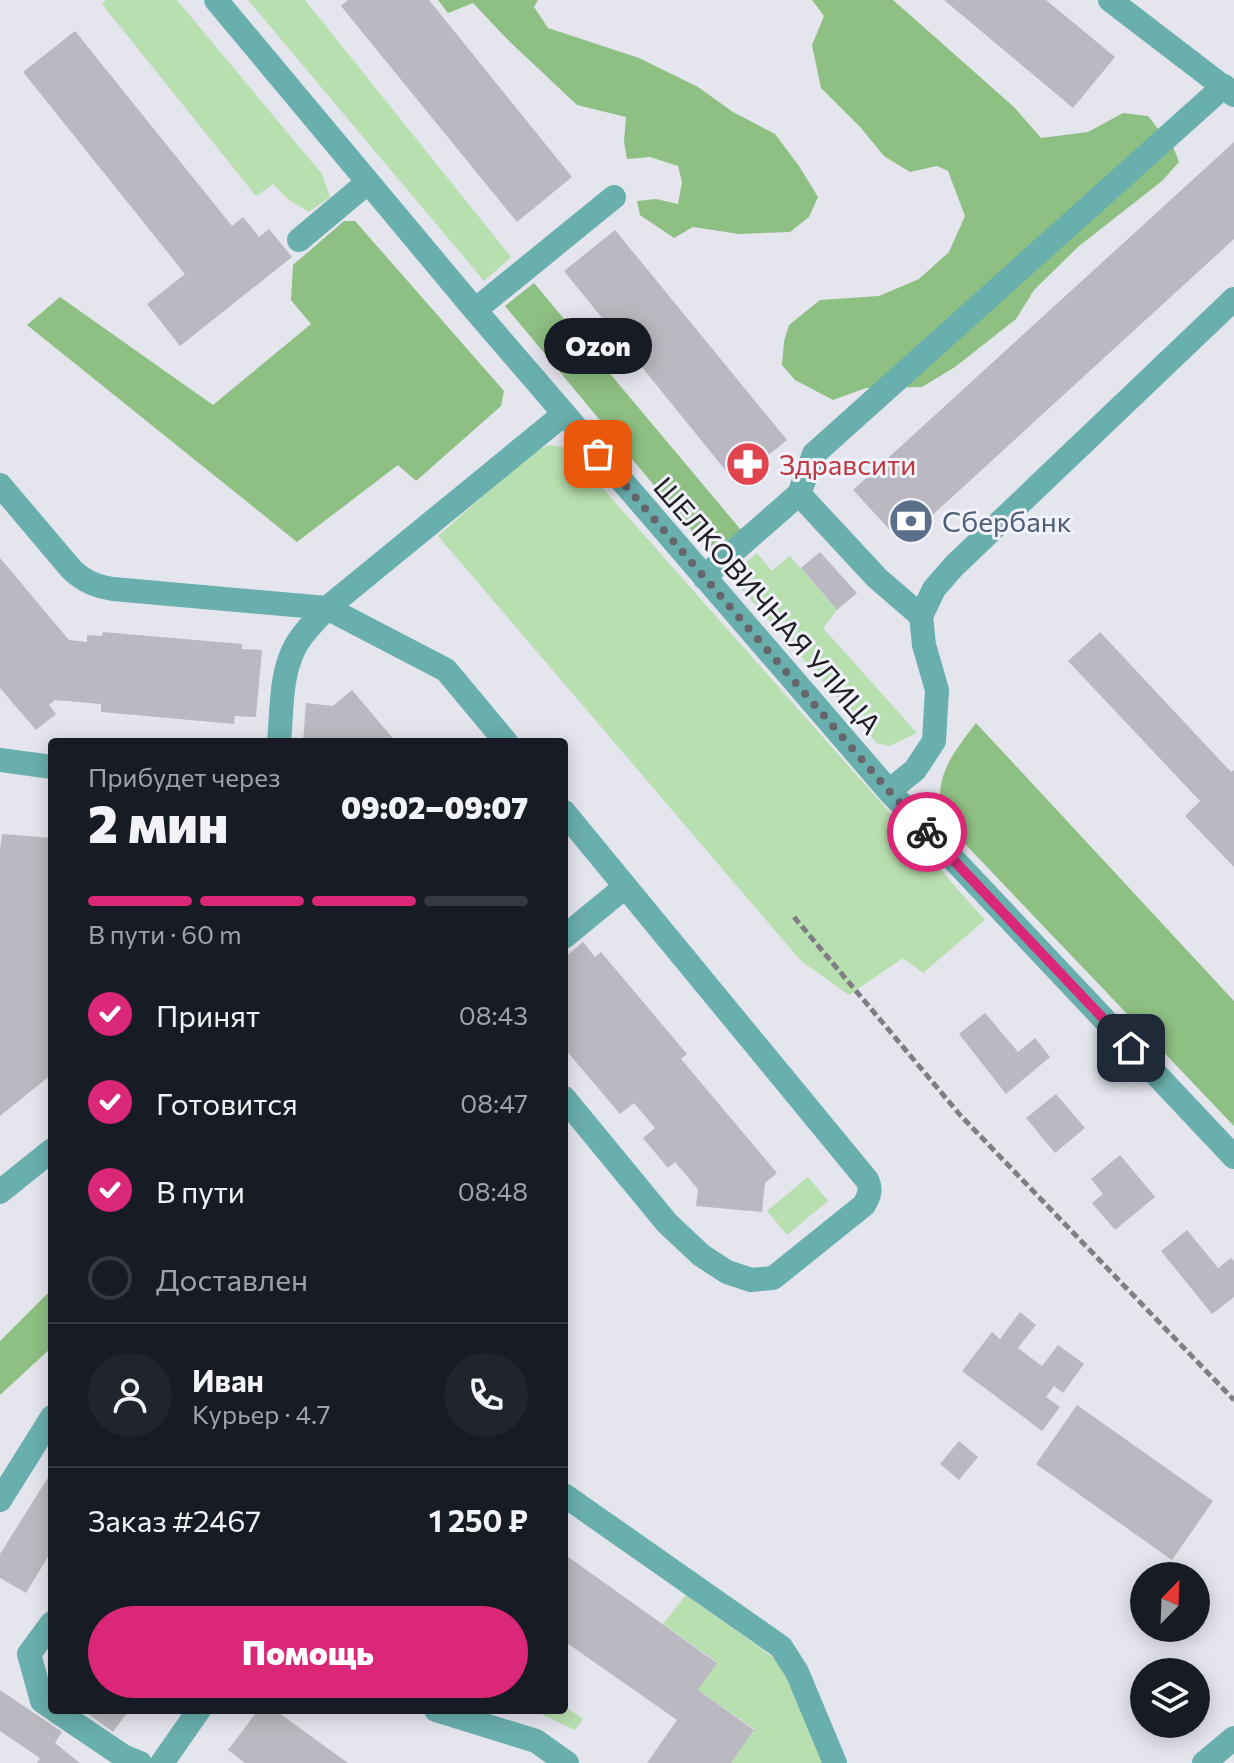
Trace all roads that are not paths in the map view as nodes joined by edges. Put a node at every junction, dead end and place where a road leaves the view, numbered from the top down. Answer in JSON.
{"nodes":[{"id":1,"x":216,"y":0,"type":"edge"},
{"id":2,"x":1110,"y":0,"type":"edge"},
{"id":3,"x":1229,"y":90,"type":"edge"},
{"id":4,"x":367,"y":183,"type":"junction"},
{"id":5,"x":614,"y":197,"type":"dead end"},
{"id":6,"x":299,"y":240,"type":"dead end"},
{"id":7,"x":1234,"y":299,"type":"edge"},
{"id":8,"x":475,"y":310,"type":"junction"},
{"id":9,"x":564,"y":414,"type":"junction"},
{"id":10,"x":0,"y":485,"type":"edge"},
{"id":11,"x":799,"y":494,"type":"junction"},
{"id":12,"x":704,"y":577,"type":"junction"},
{"id":13,"x":327,"y":608,"type":"junction"},
{"id":14,"x":921,"y":616,"type":"junction"},
{"id":15,"x":279,"y":738,"type":"edge"},
{"id":16,"x":503,"y":738,"type":"edge"},
{"id":17,"x":0,"y":760,"type":"edge"},
{"id":18,"x":48,"y":767,"type":"edge"},
{"id":19,"x":889,"y":791,"type":"junction"},
{"id":20,"x":568,"y":817,"type":"edge"},
{"id":21,"x":625,"y":887,"type":"junction"},
{"id":22,"x":568,"y":934,"type":"edge"},
{"id":23,"x":568,"y":1103,"type":"edge"},
{"id":24,"x":48,"y":1153,"type":"edge"},
{"id":25,"x":1234,"y":1157,"type":"edge"},
{"id":26,"x":0,"y":1192,"type":"edge"},
{"id":27,"x":48,"y":1423,"type":"edge"},
{"id":28,"x":568,"y":1498,"type":"edge"},
{"id":29,"x":0,"y":1500,"type":"edge"},
{"id":30,"x":48,"y":1628,"type":"edge"},
{"id":31,"x":48,"y":1705,"type":"edge"},
{"id":32,"x":61,"y":1714,"type":"edge"},
{"id":33,"x":196,"y":1714,"type":"edge"},
{"id":34,"x":449,"y":1714,"type":"edge"},
{"id":35,"x":1234,"y":1738,"type":"edge"},
{"id":36,"x":140,"y":1763,"type":"edge"},
{"id":37,"x":162,"y":1763,"type":"edge"},
{"id":38,"x":567,"y":1763,"type":"edge"},
{"id":39,"x":835,"y":1763,"type":"edge"},
{"id":40,"x":1204,"y":1763,"type":"edge"}],
"edges":[{"from":1,"to":4,"type":"street","name":"ШЕЛКОВИЧНАЯ УЛИЦА"},
{"from":2,"to":3,"type":"street"},
{"from":3,"to":11,"type":"street"},
{"from":4,"to":6,"type":"street"},
{"from":4,"to":8,"type":"street","name":"ШЕЛКОВИЧНАЯ УЛИЦА"},
{"from":5,"to":8,"type":"street"},
{"from":7,"to":14,"type":"street"},
{"from":8,"to":9,"type":"street","name":"ШЕЛКОВИЧНАЯ УЛИЦА"},
{"from":9,"to":12,"type":"street","name":"ШЕЛКОВИЧНАЯ УЛИЦА"},
{"from":9,"to":13,"type":"street"},
{"from":10,"to":13,"type":"street"},
{"from":11,"to":12,"type":"street"},
{"from":11,"to":14,"type":"street"},
{"from":12,"to":19,"type":"street","name":"ШЕЛКОВИЧНАЯ УЛИЦА"},
{"from":13,"to":15,"type":"street"},
{"from":13,"to":16,"type":"street"},
{"from":14,"to":19,"type":"street"},
{"from":17,"to":18,"type":"street"},
{"from":19,"to":25,"type":"street","name":"ШЕЛКОВИЧНАЯ УЛИЦА"},
{"from":20,"to":21,"type":"street"},
{"from":21,"to":22,"type":"street"},
{"from":21,"to":23,"type":"street"},
{"from":24,"to":26,"type":"street"},
{"from":27,"to":29,"type":"street"},
{"from":28,"to":39,"type":"street"},
{"from":30,"to":31,"type":"street"},
{"from":32,"to":36,"type":"street"},
{"from":33,"to":37,"type":"street"},
{"from":34,"to":38,"type":"street"},
{"from":35,"to":40,"type":"street"}]}
